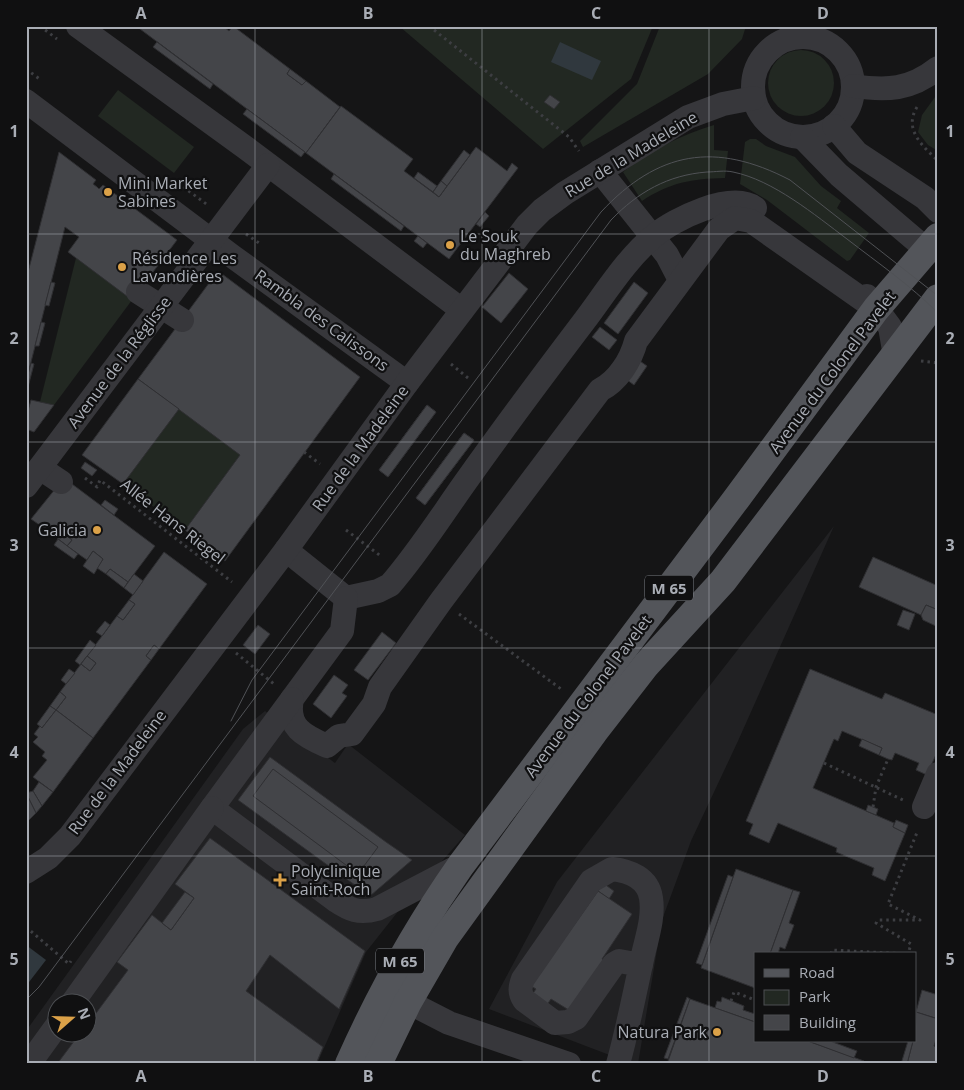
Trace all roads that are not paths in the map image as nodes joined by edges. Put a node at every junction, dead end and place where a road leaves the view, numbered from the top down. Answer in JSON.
{"nodes":[{"id":1,"x":78,"y":26,"type":"edge"},
{"id":2,"x":790,"y":32,"type":"edge"},
{"id":3,"x":938,"y":68,"type":"edge"},
{"id":4,"x":853,"y":86,"type":"junction"},
{"id":5,"x":754,"y":98,"type":"junction"},
{"id":6,"x":26,"y":101,"type":"edge"},
{"id":7,"x":834,"y":126,"type":"junction"},
{"id":8,"x":802,"y":137,"type":"junction"},
{"id":9,"x":268,"y":165,"type":"junction"},
{"id":10,"x":600,"y":171,"type":"junction"},
{"id":11,"x":938,"y":211,"type":"edge"},
{"id":12,"x":653,"y":236,"type":"junction"},
{"id":13,"x":212,"y":240,"type":"junction"},
{"id":14,"x":934,"y":248,"type":"edge"},
{"id":15,"x":680,"y":280,"type":"junction"},
{"id":16,"x":138,"y":292,"type":"dead end"},
{"id":17,"x":938,"y":298,"type":"edge"},
{"id":18,"x":160,"y":308,"type":"junction"},
{"id":19,"x":462,"y":310,"type":"junction"},
{"id":20,"x":876,"y":310,"type":"junction"},
{"id":21,"x":182,"y":320,"type":"dead end"},
{"id":22,"x":636,"y":342,"type":"junction"},
{"id":23,"x":895,"y":356,"type":"junction"},
{"id":24,"x":407,"y":383,"type":"junction"},
{"id":25,"x":600,"y":390,"type":"junction"},
{"id":26,"x":33,"y":477,"type":"edge"},
{"id":27,"x":72,"y":479,"type":"road end"},
{"id":28,"x":286,"y":550,"type":"junction"},
{"id":29,"x":346,"y":598,"type":"junction"},
{"id":30,"x":283,"y":691,"type":"junction"},
{"id":31,"x":938,"y":774,"type":"edge"},
{"id":32,"x":212,"y":808,"type":"junction"},
{"id":33,"x":917,"y":811,"type":"road end"},
{"id":34,"x":460,"y":865,"type":"junction"},
{"id":35,"x":26,"y":872,"type":"edge"},
{"id":36,"x":641,"y":965,"type":"junction"},
{"id":37,"x":80,"y":992,"type":"edge"},
{"id":38,"x":408,"y":1002,"type":"junction"},
{"id":39,"x":48,"y":1038,"type":"edge"},
{"id":40,"x":29,"y":1064,"type":"edge"},
{"id":41,"x":349,"y":1064,"type":"edge"},
{"id":42,"x":378,"y":1064,"type":"edge"},
{"id":43,"x":569,"y":1064,"type":"edge"},
{"id":44,"x":618,"y":1064,"type":"edge"}],
"edges":[{"from":1,"to":9,"type":"street"},
{"from":2,"to":4,"type":"street"},
{"from":2,"to":5,"type":"street"},
{"from":3,"to":4,"type":"street"},
{"from":4,"to":7,"type":"street"},
{"from":5,"to":8,"type":"street"},
{"from":5,"to":10,"type":"street","name":"Rue de la Madeleine"},
{"from":6,"to":13,"type":"street","name":"Rambla des Calissons"},
{"from":7,"to":8,"type":"street"},
{"from":7,"to":11,"type":"street"},
{"from":8,"to":14,"type":"street"},
{"from":9,"to":13,"type":"street"},
{"from":9,"to":19,"type":"street"},
{"from":10,"to":12,"type":"street"},
{"from":10,"to":19,"type":"street","name":"Rue de la Madeleine"},
{"from":12,"to":15,"type":"street"},
{"from":12,"to":20,"type":"street"},
{"from":12,"to":29,"type":"street"},
{"from":13,"to":18,"type":"street","name":"Avenue de la Réglisse"},
{"from":13,"to":24,"type":"street","name":"Rambla des Calissons"},
{"from":14,"to":20,"type":"main road","name":"Avenue du Colonel Pavelet","number":"M 65"},
{"from":15,"to":20,"type":"street"},
{"from":15,"to":22,"type":"street"},
{"from":16,"to":18,"type":"street"},
{"from":17,"to":23,"type":"main road","name":"Avenue du Colonel Pavelet","number":"M 65"},
{"from":18,"to":21,"type":"street"},
{"from":18,"to":26,"type":"street","name":"Avenue de la Réglisse"},
{"from":19,"to":24,"type":"street","name":"Rue de la Madeleine"},
{"from":20,"to":23,"type":"street"},
{"from":20,"to":34,"type":"main road","name":"Avenue du Colonel Pavelet","number":"M 65"},
{"from":22,"to":25,"type":"street"},
{"from":22,"to":25,"type":"street"},
{"from":23,"to":38,"type":"main road","name":"Avenue du Colonel Pavelet","number":"M 65"},
{"from":24,"to":28,"type":"street","name":"Rue de la Madeleine"},
{"from":25,"to":30,"type":"street"},
{"from":26,"to":27,"type":"street"},
{"from":28,"to":29,"type":"street"},
{"from":28,"to":35,"type":"street","name":"Rue de la Madeleine"},
{"from":29,"to":30,"type":"street"},
{"from":30,"to":32,"type":"street"},
{"from":31,"to":33,"type":"street"},
{"from":32,"to":34,"type":"street"},
{"from":32,"to":37,"type":"street"},
{"from":34,"to":41,"type":"main road","name":"Avenue du Colonel Pavelet","number":"M 65"},
{"from":36,"to":36,"type":"street"},
{"from":36,"to":44,"type":"street"},
{"from":38,"to":42,"type":"main road","name":"Avenue du Colonel Pavelet","number":"M 65"},
{"from":38,"to":43,"type":"street"},
{"from":39,"to":40,"type":"street"}]}
